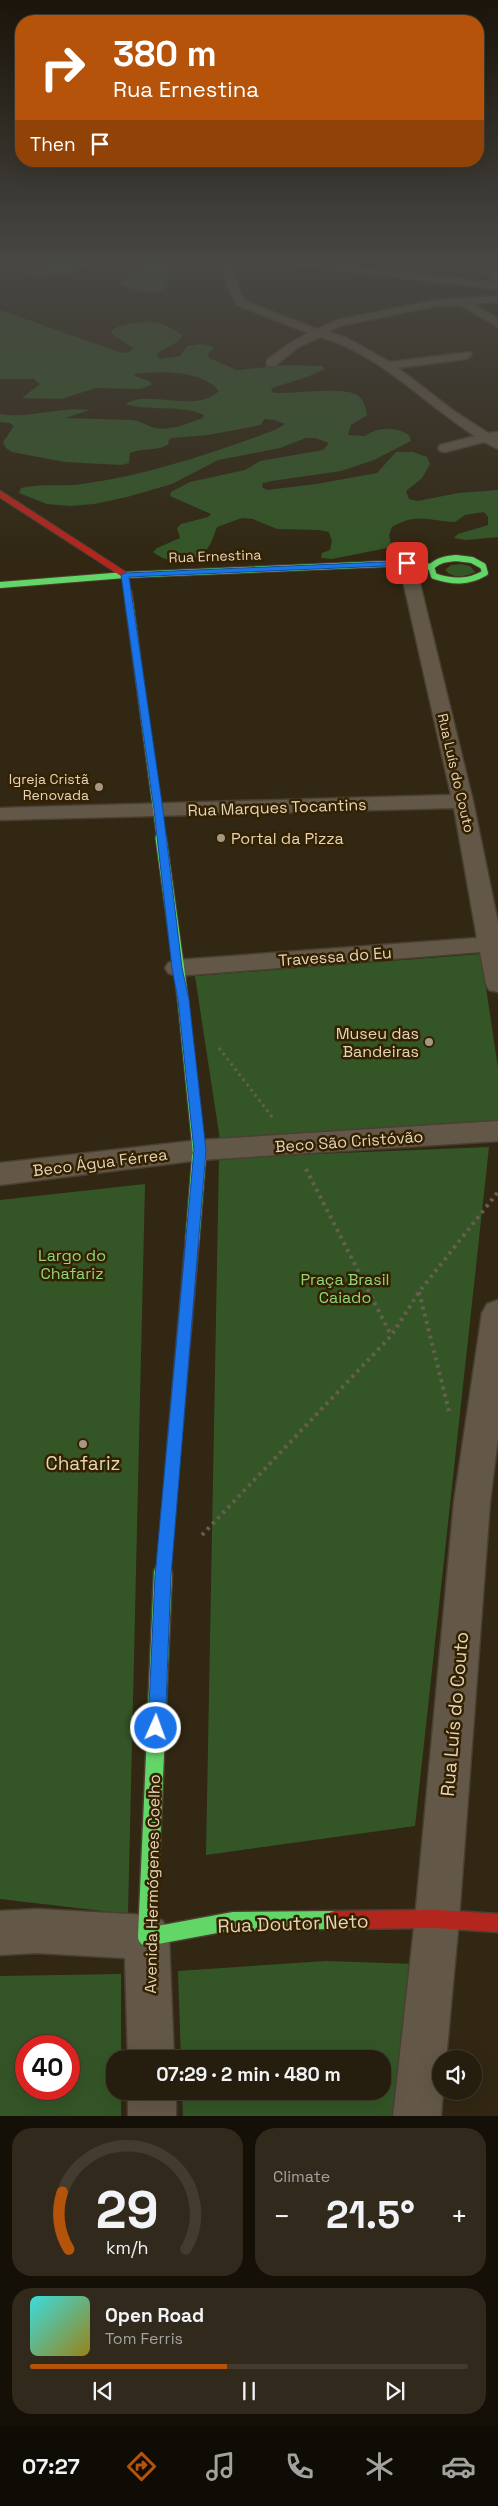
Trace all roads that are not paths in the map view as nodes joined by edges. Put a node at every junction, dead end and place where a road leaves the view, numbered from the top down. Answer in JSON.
{"nodes":[{"id":1,"x":277,"y":359,"type":"edge"},
{"id":2,"x":375,"y":359,"type":"edge"},
{"id":3,"x":439,"y":359,"type":"edge"},
{"id":4,"x":271,"y":363,"type":"dead end"},
{"id":5,"x":388,"y":366,"type":"junction"},
{"id":6,"x":498,"y":434,"type":"edge"},
{"id":7,"x":483,"y":437,"type":"junction"},
{"id":8,"x":498,"y":445,"type":"edge"},
{"id":9,"x":445,"y":448,"type":"dead end"},
{"id":10,"x":0,"y":494,"type":"edge"},
{"id":11,"x":407,"y":563,"type":"junction"},
{"id":12,"x":431,"y":567,"type":"junction"},
{"id":13,"x":125,"y":575,"type":"junction"},
{"id":14,"x":463,"y":581,"type":"junction"},
{"id":15,"x":0,"y":585,"type":"edge"},
{"id":16,"x":480,"y":586,"type":"dead end"},
{"id":17,"x":463,"y":801,"type":"junction"},
{"id":18,"x":158,"y":810,"type":"junction"},
{"id":19,"x":0,"y":814,"type":"edge"},
{"id":20,"x":492,"y":944,"type":"junction"},
{"id":21,"x":177,"y":968,"type":"junction"},
{"id":22,"x":498,"y":984,"type":"edge"},
{"id":23,"x":498,"y":1131,"type":"edge"},
{"id":24,"x":200,"y":1150,"type":"junction"},
{"id":25,"x":0,"y":1174,"type":"edge"},
{"id":26,"x":498,"y":1313,"type":"edge"},
{"id":27,"x":437,"y":1919,"type":"junction"},
{"id":28,"x":498,"y":1923,"type":"edge"},
{"id":29,"x":0,"y":1933,"type":"edge"},
{"id":30,"x":147,"y":1938,"type":"junction"},
{"id":31,"x":151,"y":2050,"type":"edge"},
{"id":32,"x":152,"y":2100,"type":"edge"},
{"id":33,"x":152,"y":2116,"type":"edge"},
{"id":34,"x":418,"y":2116,"type":"edge"}],
"edges":[{"from":1,"to":4,"type":"street"},
{"from":2,"to":5,"type":"street"},
{"from":3,"to":5,"type":"street"},
{"from":5,"to":7,"type":"street"},
{"from":6,"to":7,"type":"street"},
{"from":7,"to":8,"type":"street"},
{"from":7,"to":9,"type":"street"},
{"from":10,"to":13,"type":"street"},
{"from":11,"to":12,"type":"street","name":"Rua Ernestina"},
{"from":11,"to":13,"type":"street","name":"Rua Ernestina"},
{"from":11,"to":17,"type":"street","name":"Rua Luís do Couto"},
{"from":12,"to":14,"type":"street"},
{"from":12,"to":14,"type":"street"},
{"from":13,"to":15,"type":"street","name":"Rua Ernestina"},
{"from":13,"to":18,"type":"street","name":"Avenida Hermógenes Coelho"},
{"from":14,"to":16,"type":"street"},
{"from":17,"to":18,"type":"street","name":"Rua Marques Tocantins"},
{"from":17,"to":20,"type":"street","name":"Rua Luís do Couto"},
{"from":18,"to":19,"type":"street","name":"Rua Marques Tocantins"},
{"from":18,"to":21,"type":"street","name":"Avenida Hermógenes Coelho"},
{"from":20,"to":21,"type":"street","name":"Travessa do Eu"},
{"from":20,"to":22,"type":"street","name":"Rua Luís do Couto"},
{"from":21,"to":24,"type":"street","name":"Avenida Hermógenes Coelho"},
{"from":23,"to":24,"type":"street","name":"Beco São Cristóvão"},
{"from":24,"to":25,"type":"street","name":"Beco Água Férrea"},
{"from":24,"to":30,"type":"street","name":"Avenida Hermógenes Coelho"},
{"from":26,"to":27,"type":"street","name":"Rua Luís do Couto"},
{"from":27,"to":28,"type":"street","name":"Rua Doutor Neto"},
{"from":27,"to":30,"type":"street","name":"Rua Doutor Neto"},
{"from":27,"to":34,"type":"street","name":"Rua Luís do Couto"},
{"from":29,"to":30,"type":"street","name":"Rua Doutor Neto"},
{"from":30,"to":31,"type":"street","name":"Avenida Hermógenes Coelho"},
{"from":32,"to":33,"type":"street"}]}
